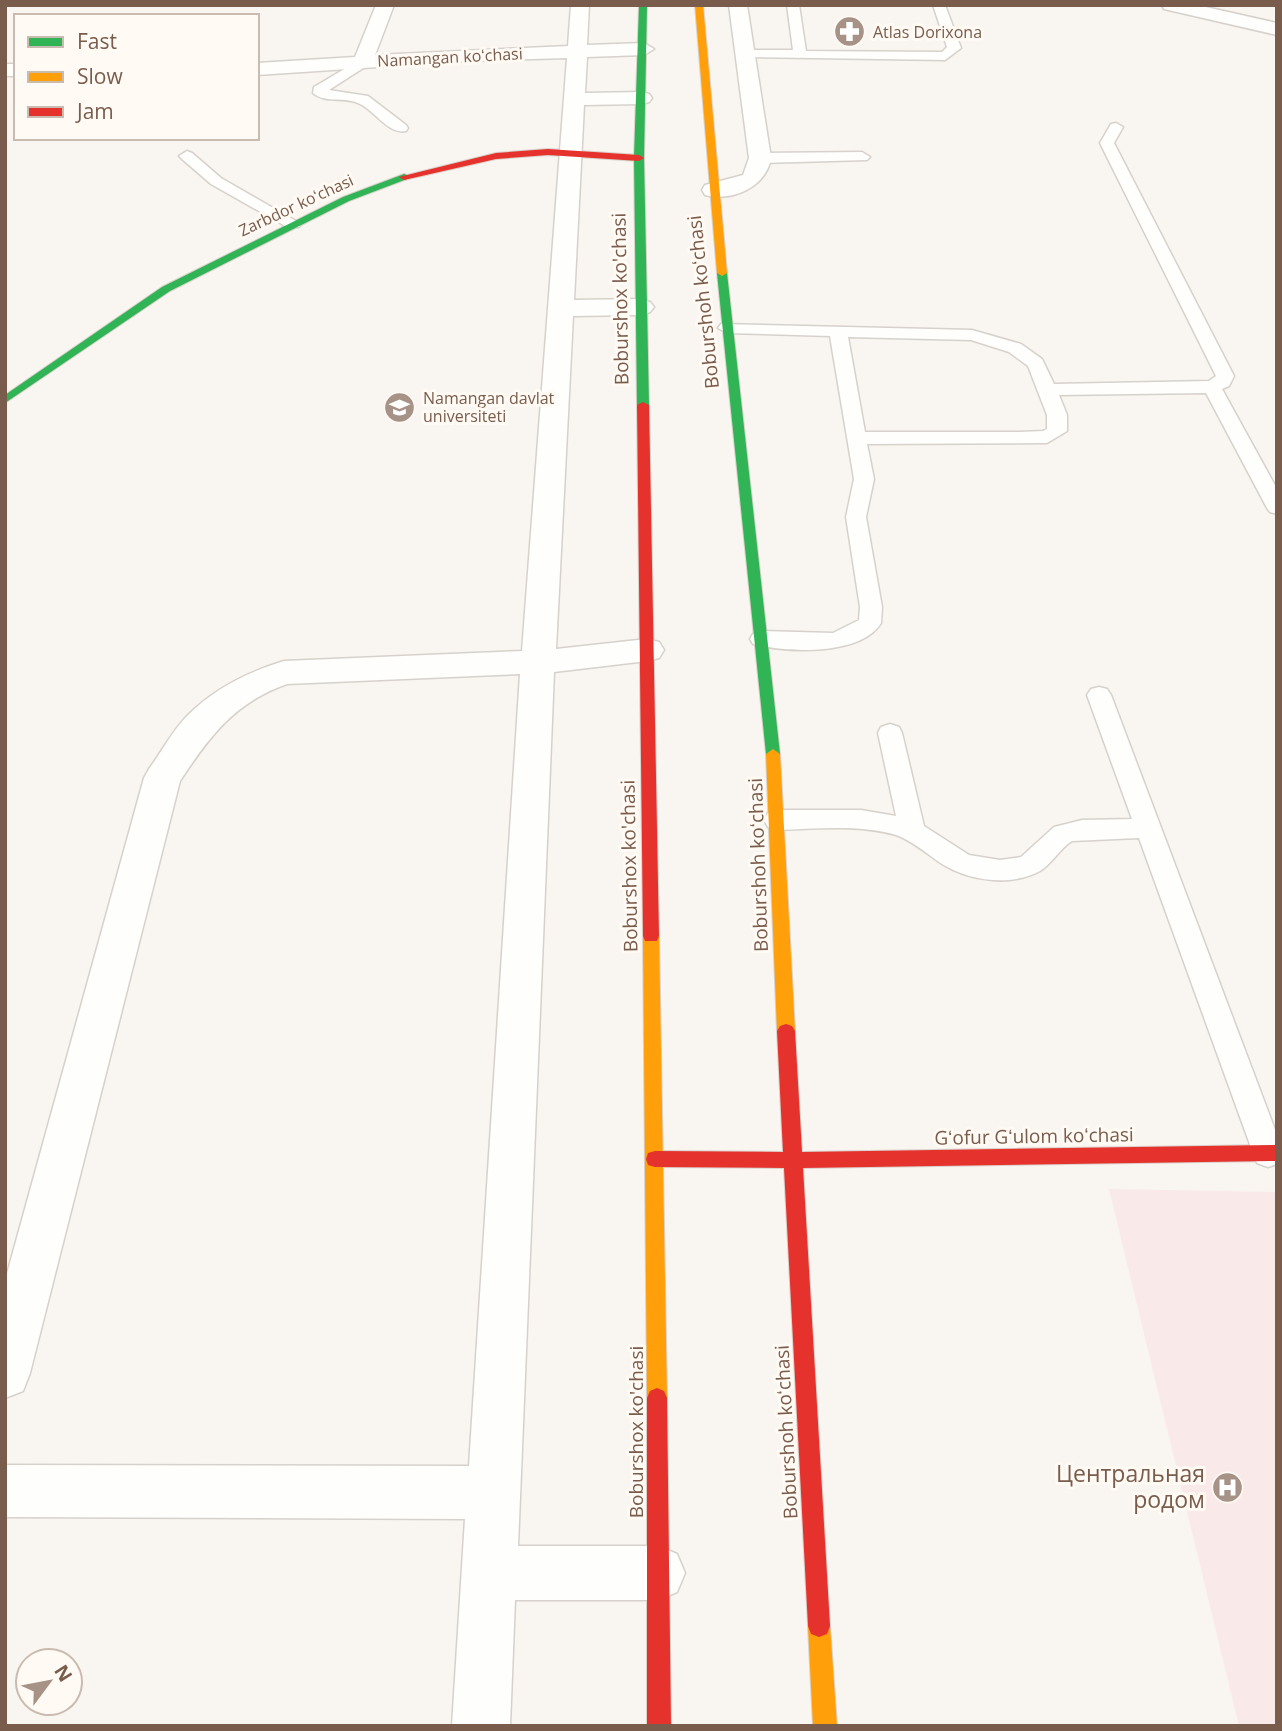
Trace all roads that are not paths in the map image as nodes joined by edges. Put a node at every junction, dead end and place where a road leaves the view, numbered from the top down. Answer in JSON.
{"nodes":[{"id":1,"x":385,"y":5,"type":"edge"},
{"id":2,"x":580,"y":5,"type":"edge"},
{"id":3,"x":643,"y":5,"type":"edge"},
{"id":4,"x":699,"y":5,"type":"edge"},
{"id":5,"x":738,"y":5,"type":"edge"},
{"id":6,"x":793,"y":5,"type":"edge"},
{"id":7,"x":939,"y":5,"type":"edge"},
{"id":8,"x":1171,"y":5,"type":"edge"},
{"id":9,"x":1277,"y":29,"type":"edge"},
{"id":10,"x":644,"y":49,"type":"junction"},
{"id":11,"x":577,"y":51,"type":"junction"},
{"id":12,"x":745,"y":54,"type":"junction"},
{"id":13,"x":800,"y":55,"type":"junction"},
{"id":14,"x":363,"y":62,"type":"junction"},
{"id":15,"x":259,"y":69,"type":"edge"},
{"id":16,"x":642,"y":98,"type":"junction"},
{"id":17,"x":574,"y":99,"type":"junction"},
{"id":18,"x":1116,"y":127,"type":"dead end"},
{"id":19,"x":401,"y":128,"type":"dead end"},
{"id":20,"x":571,"y":154,"type":"junction"},
{"id":21,"x":187,"y":156,"type":"dead end"},
{"id":22,"x":862,"y":157,"type":"dead end"},
{"id":23,"x":639,"y":158,"type":"junction"},
{"id":24,"x":760,"y":158,"type":"junction"},
{"id":25,"x":713,"y":190,"type":"junction"},
{"id":26,"x":293,"y":224,"type":"junction"},
{"id":27,"x":641,"y":307,"type":"junction"},
{"id":28,"x":560,"y":308,"type":"junction"},
{"id":29,"x":727,"y":328,"type":"junction"},
{"id":30,"x":838,"y":331,"type":"junction"},
{"id":31,"x":1212,"y":387,"type":"junction"},
{"id":32,"x":1047,"y":390,"type":"junction"},
{"id":33,"x":5,"y":400,"type":"edge"},
{"id":34,"x":856,"y":438,"type":"junction"},
{"id":35,"x":1277,"y":508,"type":"edge"},
{"id":36,"x":761,"y":639,"type":"junction"},
{"id":37,"x":647,"y":650,"type":"junction"},
{"id":38,"x":538,"y":662,"type":"junction"},
{"id":39,"x":1099,"y":695,"type":"dead end"},
{"id":40,"x":890,"y":733,"type":"dead end"},
{"id":41,"x":777,"y":820,"type":"junction"},
{"id":42,"x":1148,"y":828,"type":"junction"},
{"id":43,"x":912,"y":830,"type":"junction"},
{"id":44,"x":1272,"y":1153,"type":"edge"},
{"id":45,"x":655,"y":1159,"type":"junction"},
{"id":46,"x":792,"y":1160,"type":"junction"},
{"id":47,"x":5,"y":1373,"type":"edge"},
{"id":48,"x":5,"y":1491,"type":"edge"},
{"id":49,"x":493,"y":1493,"type":"junction"},
{"id":50,"x":489,"y":1573,"type":"junction"},
{"id":51,"x":658,"y":1573,"type":"junction"},
{"id":52,"x":481,"y":1726,"type":"edge"},
{"id":53,"x":659,"y":1726,"type":"edge"},
{"id":54,"x":825,"y":1726,"type":"edge"}],
"edges":[{"from":1,"to":14,"type":"street"},
{"from":2,"to":11,"type":"street"},
{"from":3,"to":10,"type":"main road","name":"Boburshox ko'chasi"},
{"from":4,"to":25,"type":"main road","name":"Boburshoh koʻchasi"},
{"from":5,"to":12,"type":"street"},
{"from":6,"to":13,"type":"lane"},
{"from":7,"to":13,"type":"lane"},
{"from":8,"to":9,"type":"street"},
{"from":10,"to":11,"type":"street","name":"Namangan koʻchasi"},
{"from":10,"to":16,"type":"main road","name":"Boburshox ko'chasi"},
{"from":11,"to":14,"type":"street","name":"Namangan koʻchasi"},
{"from":11,"to":17,"type":"street"},
{"from":12,"to":13,"type":"lane"},
{"from":12,"to":24,"type":"street"},
{"from":14,"to":15,"type":"street","name":"Namangan koʻchasi"},
{"from":14,"to":19,"type":"lane"},
{"from":16,"to":17,"type":"street"},
{"from":16,"to":23,"type":"main road","name":"Boburshox ko'chasi"},
{"from":17,"to":20,"type":"street"},
{"from":18,"to":31,"type":"lane"},
{"from":20,"to":23,"type":"main road","name":"Zarbdor koʻchasi"},
{"from":20,"to":26,"type":"main road","name":"Zarbdor koʻchasi"},
{"from":20,"to":28,"type":"street"},
{"from":21,"to":26,"type":"lane"},
{"from":22,"to":24,"type":"lane"},
{"from":23,"to":27,"type":"main road","name":"Boburshox ko'chasi"},
{"from":24,"to":25,"type":"street"},
{"from":25,"to":29,"type":"main road","name":"Boburshoh koʻchasi"},
{"from":26,"to":33,"type":"main road","name":"Zarbdor koʻchasi"},
{"from":27,"to":28,"type":"street"},
{"from":27,"to":37,"type":"main road","name":"Boburshox ko'chasi"},
{"from":28,"to":38,"type":"street"},
{"from":29,"to":30,"type":"lane"},
{"from":29,"to":36,"type":"main road","name":"Boburshoh koʻchasi"},
{"from":30,"to":32,"type":"lane"},
{"from":30,"to":34,"type":"lane"},
{"from":31,"to":32,"type":"lane"},
{"from":31,"to":35,"type":"lane"},
{"from":32,"to":34,"type":"lane"},
{"from":34,"to":36,"type":"lane"},
{"from":36,"to":41,"type":"main road","name":"Boburshoh koʻchasi"},
{"from":37,"to":38,"type":"street"},
{"from":37,"to":45,"type":"main road","name":"Boburshox ko'chasi"},
{"from":38,"to":47,"type":"street"},
{"from":38,"to":49,"type":"street"},
{"from":39,"to":42,"type":"lane"},
{"from":40,"to":43,"type":"lane"},
{"from":41,"to":43,"type":"lane"},
{"from":41,"to":46,"type":"main road","name":"Boburshoh koʻchasi"},
{"from":42,"to":43,"type":"lane"},
{"from":42,"to":44,"type":"lane"},
{"from":44,"to":46,"type":"main road","name":"Gʻofur Gʻulom koʻchasi"},
{"from":45,"to":46,"type":"main road","name":"Gʻofur Gʻulom koʻchasi"},
{"from":45,"to":51,"type":"main road","name":"Boburshox ko'chasi"},
{"from":46,"to":54,"type":"main road","name":"Boburshoh koʻchasi"},
{"from":48,"to":49,"type":"street"},
{"from":49,"to":50,"type":"street"},
{"from":50,"to":51,"type":"street"},
{"from":50,"to":52,"type":"street"},
{"from":51,"to":53,"type":"main road","name":"Boburshox ko'chasi"}]}
